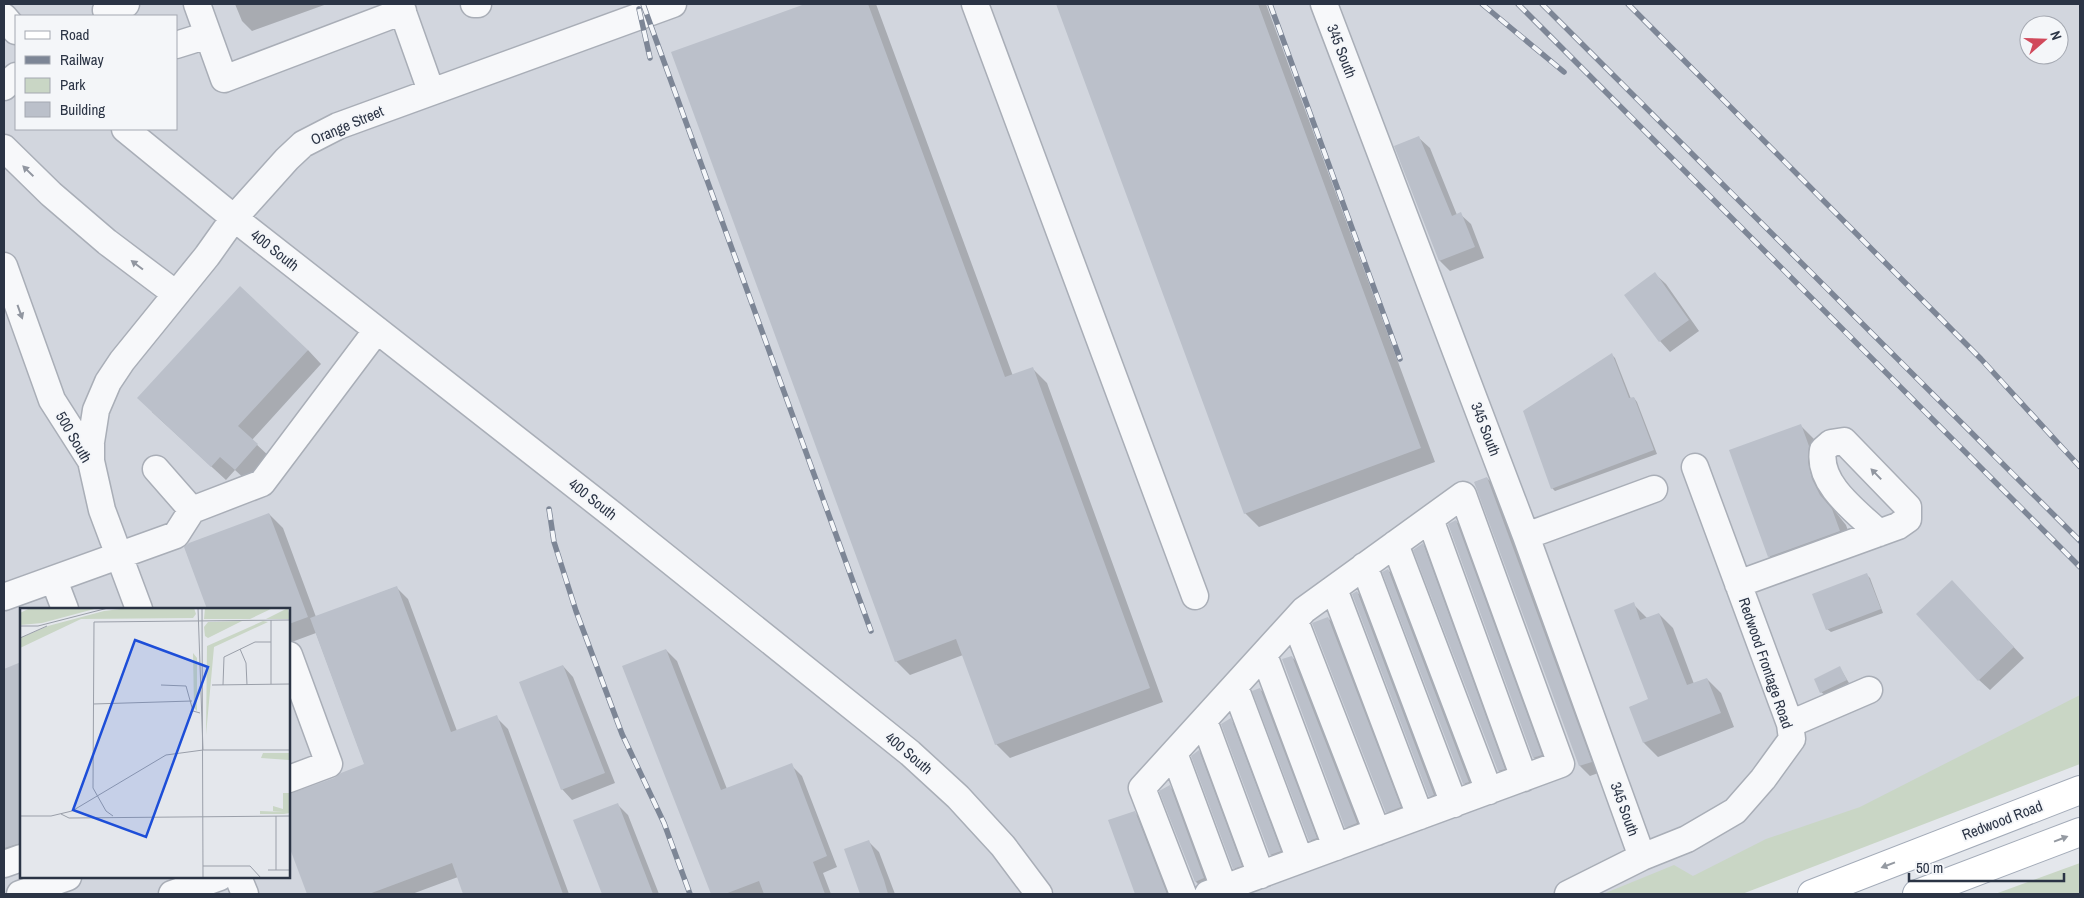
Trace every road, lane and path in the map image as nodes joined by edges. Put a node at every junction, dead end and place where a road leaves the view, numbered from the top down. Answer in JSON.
{"nodes":[{"id":1,"x":197,"y":4,"type":"edge"},
{"id":2,"x":673,"y":4,"type":"edge"},
{"id":3,"x":976,"y":4,"type":"edge"},
{"id":4,"x":1324,"y":4,"type":"edge"},
{"id":5,"x":402,"y":8,"type":"edge"},
{"id":6,"x":4,"y":17,"type":"edge"},
{"id":7,"x":15,"y":30,"type":"edge"},
{"id":8,"x":208,"y":35,"type":"junction"},
{"id":9,"x":178,"y":44,"type":"edge"},
{"id":10,"x":15,"y":77,"type":"edge"},
{"id":11,"x":4,"y":87,"type":"edge"},
{"id":12,"x":431,"y":91,"type":"junction"},
{"id":13,"x":126,"y":130,"type":"edge"},
{"id":14,"x":4,"y":148,"type":"edge"},
{"id":15,"x":234,"y":218,"type":"junction"},
{"id":16,"x":4,"y":266,"type":"edge"},
{"id":17,"x":176,"y":294,"type":"junction"},
{"id":18,"x":377,"y":330,"type":"junction"},
{"id":19,"x":91,"y":461,"type":"junction"},
{"id":20,"x":1695,"y":467,"type":"dead end"},
{"id":21,"x":156,"y":469,"type":"dead end"},
{"id":22,"x":1654,"y":489,"type":"dead end"},
{"id":23,"x":192,"y":510,"type":"junction"},
{"id":24,"x":1430,"y":519,"type":"junction"},
{"id":25,"x":1879,"y":533,"type":"junction"},
{"id":26,"x":1526,"y":536,"type":"junction"},
{"id":27,"x":1395,"y":544,"type":"junction"},
{"id":28,"x":119,"y":556,"type":"junction"},
{"id":29,"x":1364,"y":566,"type":"junction"},
{"id":30,"x":54,"y":580,"type":"junction"},
{"id":31,"x":1738,"y":584,"type":"junction"},
{"id":32,"x":1334,"y":589,"type":"junction"},
{"id":33,"x":1195,"y":596,"type":"dead end"},
{"id":34,"x":4,"y":597,"type":"edge"},
{"id":35,"x":65,"y":608,"type":"edge"},
{"id":36,"x":139,"y":608,"type":"edge"},
{"id":37,"x":1295,"y":620,"type":"junction"},
{"id":38,"x":1264,"y":655,"type":"junction"},
{"id":39,"x":290,"y":658,"type":"edge"},
{"id":40,"x":1235,"y":687,"type":"junction"},
{"id":41,"x":1869,"y":690,"type":"dead end"},
{"id":42,"x":1204,"y":721,"type":"junction"},
{"id":43,"x":1790,"y":724,"type":"junction"},
{"id":44,"x":1174,"y":753,"type":"junction"},
{"id":45,"x":1524,"y":778,"type":"junction"},
{"id":46,"x":290,"y":779,"type":"edge"},
{"id":47,"x":2080,"y":790,"type":"edge"},
{"id":48,"x":1489,"y":791,"type":"junction"},
{"id":49,"x":1454,"y":804,"type":"junction"},
{"id":50,"x":1420,"y":816,"type":"junction"},
{"id":51,"x":1378,"y":832,"type":"junction"},
{"id":52,"x":2080,"y":832,"type":"edge"},
{"id":53,"x":1336,"y":847,"type":"junction"},
{"id":54,"x":1642,"y":857,"type":"junction"},
{"id":55,"x":20,"y":858,"type":"edge"},
{"id":56,"x":1300,"y":860,"type":"junction"},
{"id":57,"x":4,"y":864,"type":"edge"},
{"id":58,"x":1261,"y":875,"type":"junction"},
{"id":59,"x":65,"y":878,"type":"edge"},
{"id":60,"x":217,"y":878,"type":"edge"},
{"id":61,"x":238,"y":878,"type":"edge"},
{"id":62,"x":1216,"y":891,"type":"edge"},
{"id":63,"x":20,"y":894,"type":"edge"},
{"id":64,"x":172,"y":894,"type":"edge"},
{"id":65,"x":245,"y":894,"type":"edge"},
{"id":66,"x":1039,"y":894,"type":"edge"},
{"id":67,"x":1183,"y":894,"type":"edge"},
{"id":68,"x":1568,"y":894,"type":"edge"},
{"id":69,"x":1812,"y":894,"type":"edge"},
{"id":70,"x":1917,"y":894,"type":"edge"}],
"edges":[{"from":1,"to":8,"type":"street"},
{"from":2,"to":12,"type":"street","name":"Orange Street"},
{"from":3,"to":33,"type":"street"},
{"from":4,"to":26,"type":"street","name":"345 South"},
{"from":5,"to":8,"type":"street"},
{"from":5,"to":12,"type":"street"},
{"from":6,"to":7,"type":"street"},
{"from":8,"to":9,"type":"street"},
{"from":10,"to":11,"type":"street"},
{"from":12,"to":15,"type":"street","name":"Orange Street"},
{"from":13,"to":15,"type":"street","name":"400 South"},
{"from":17,"to":14,"type":"street","one_way":true},
{"from":15,"to":17,"type":"street","name":"Orange Street"},
{"from":15,"to":18,"type":"street","name":"400 South"},
{"from":16,"to":19,"type":"street","name":"500 South","one_way":true},
{"from":17,"to":19,"type":"street","name":"Orange Street"},
{"from":18,"to":23,"type":"street"},
{"from":18,"to":66,"type":"street","name":"400 South"},
{"from":19,"to":28,"type":"street","name":"500 South"},
{"from":20,"to":31,"type":"street","name":"Redwood Frontage Road"},
{"from":21,"to":23,"type":"street"},
{"from":22,"to":26,"type":"street"},
{"from":23,"to":28,"type":"street"},
{"from":24,"to":27,"type":"street"},
{"from":24,"to":45,"type":"street"},
{"from":24,"to":45,"type":"street"},
{"from":25,"to":25,"type":"street","one_way":true},
{"from":25,"to":31,"type":"street"},
{"from":26,"to":54,"type":"street","name":"345 South"},
{"from":27,"to":29,"type":"street"},
{"from":27,"to":48,"type":"street"},
{"from":28,"to":30,"type":"street"},
{"from":28,"to":36,"type":"street","name":"500 South"},
{"from":29,"to":32,"type":"street"},
{"from":29,"to":49,"type":"street"},
{"from":30,"to":34,"type":"street"},
{"from":30,"to":35,"type":"street"},
{"from":31,"to":43,"type":"street","name":"Redwood Frontage Road"},
{"from":32,"to":37,"type":"street"},
{"from":32,"to":50,"type":"street"},
{"from":37,"to":38,"type":"street"},
{"from":37,"to":51,"type":"street"},
{"from":38,"to":40,"type":"street"},
{"from":38,"to":53,"type":"street"},
{"from":39,"to":46,"type":"street"},
{"from":40,"to":42,"type":"street"},
{"from":40,"to":56,"type":"street"},
{"from":41,"to":43,"type":"street"},
{"from":42,"to":44,"type":"street"},
{"from":42,"to":58,"type":"street"},
{"from":43,"to":54,"type":"street","name":"Redwood Frontage Road"},
{"from":44,"to":62,"type":"street"},
{"from":44,"to":67,"type":"street"},
{"from":45,"to":48,"type":"street"},
{"from":47,"to":69,"type":"main road","name":"Redwood Road","one_way":true},
{"from":48,"to":49,"type":"street"},
{"from":49,"to":50,"type":"street"},
{"from":50,"to":51,"type":"street"},
{"from":51,"to":53,"type":"street"},
{"from":70,"to":52,"type":"main road","one_way":true},
{"from":53,"to":56,"type":"street"},
{"from":54,"to":68,"type":"street","name":"Redwood Frontage Road"},
{"from":55,"to":57,"type":"street"},
{"from":56,"to":58,"type":"street"},
{"from":58,"to":62,"type":"street"},
{"from":59,"to":63,"type":"street"},
{"from":60,"to":64,"type":"street"},
{"from":61,"to":65,"type":"street"}]}
